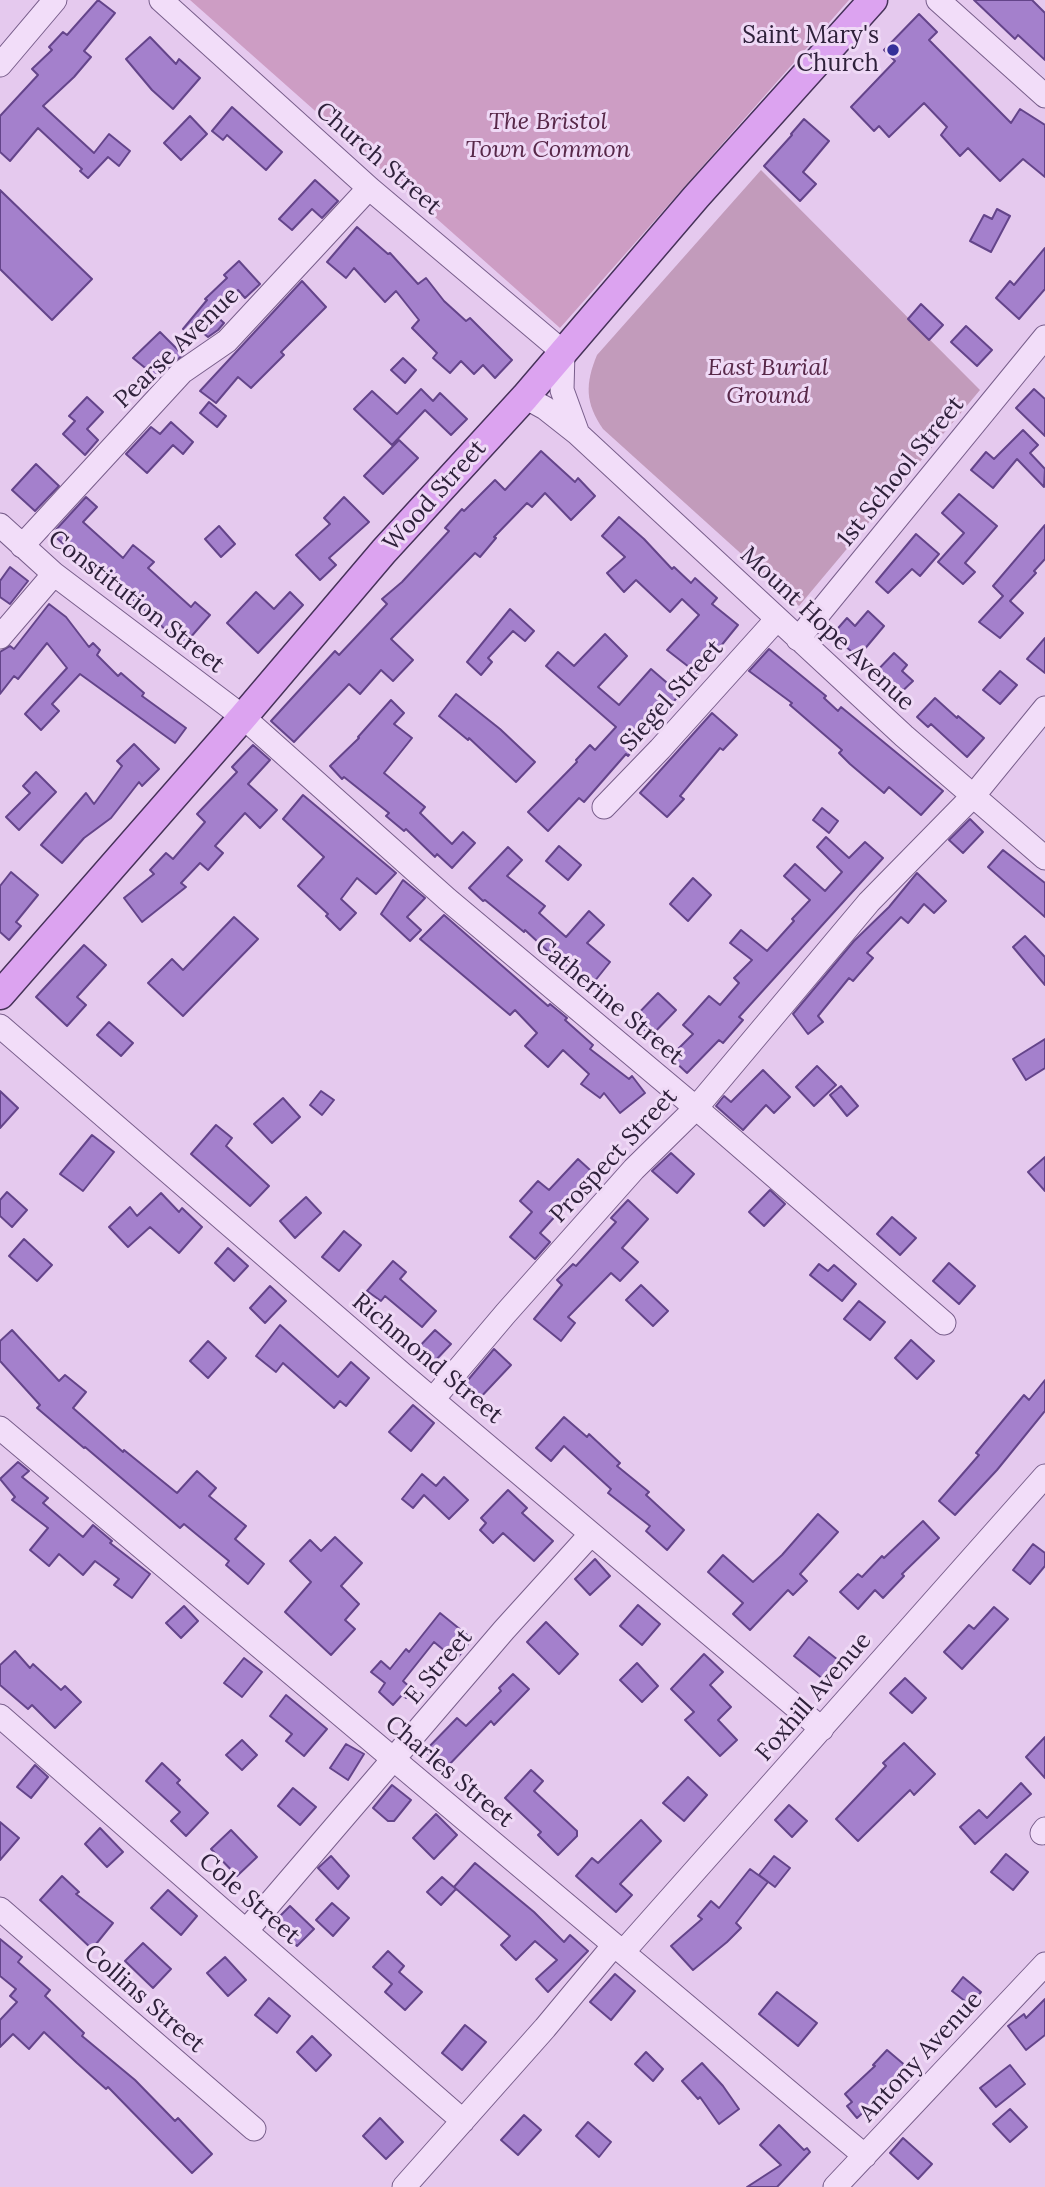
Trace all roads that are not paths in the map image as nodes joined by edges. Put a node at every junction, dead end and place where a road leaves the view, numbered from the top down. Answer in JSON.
{"nodes":[{"id":1,"x":55,"y":0,"type":"edge"},
{"id":2,"x":162,"y":0,"type":"edge"},
{"id":3,"x":873,"y":0,"type":"edge"},
{"id":4,"x":938,"y":0,"type":"edge"},
{"id":5,"x":0,"y":65,"type":"edge"},
{"id":6,"x":1045,"y":96,"type":"edge"},
{"id":7,"x":369,"y":188,"type":"junction"},
{"id":8,"x":1045,"y":338,"type":"edge"},
{"id":9,"x":564,"y":352,"type":"junction"},
{"id":10,"x":525,"y":397,"type":"junction"},
{"id":11,"x":578,"y":434,"type":"junction"},
{"id":12,"x":0,"y":525,"type":"edge"},
{"id":13,"x":22,"y":546,"type":"junction"},
{"id":14,"x":54,"y":574,"type":"junction"},
{"id":15,"x":777,"y":619,"type":"junction"},
{"id":16,"x":0,"y":637,"type":"edge"},
{"id":17,"x":798,"y":639,"type":"junction"},
{"id":18,"x":1045,"y":708,"type":"edge"},
{"id":19,"x":243,"y":717,"type":"junction"},
{"id":20,"x":974,"y":795,"type":"junction"},
{"id":21,"x":604,"y":807,"type":"dead end"},
{"id":22,"x":1045,"y":858,"type":"edge"},
{"id":23,"x":0,"y":995,"type":"edge"},
{"id":24,"x":0,"y":1026,"type":"edge"},
{"id":25,"x":696,"y":1108,"type":"junction"},
{"id":26,"x":944,"y":1323,"type":"dead end"},
{"id":27,"x":434,"y":1398,"type":"junction"},
{"id":28,"x":0,"y":1428,"type":"edge"},
{"id":29,"x":1045,"y":1476,"type":"edge"},
{"id":30,"x":591,"y":1534,"type":"junction"},
{"id":31,"x":0,"y":1716,"type":"edge"},
{"id":32,"x":822,"y":1729,"type":"junction"},
{"id":33,"x":395,"y":1761,"type":"junction"},
{"id":34,"x":0,"y":1909,"type":"edge"},
{"id":35,"x":246,"y":1931,"type":"junction"},
{"id":36,"x":618,"y":1949,"type":"junction"},
{"id":37,"x":1045,"y":1964,"type":"edge"},
{"id":38,"x":463,"y":2121,"type":"junction"},
{"id":39,"x":254,"y":2129,"type":"dead end"},
{"id":40,"x":864,"y":2156,"type":"junction"},
{"id":41,"x":404,"y":2187,"type":"edge"},
{"id":42,"x":835,"y":2187,"type":"edge"}],
"edges":[{"from":1,"to":5,"type":"street"},
{"from":2,"to":7,"type":"street","name":"Church Street"},
{"from":3,"to":9,"type":"main road","name":"Wood Street"},
{"from":4,"to":6,"type":"street"},
{"from":7,"to":9,"type":"street","name":"Church Street"},
{"from":7,"to":13,"type":"street","name":"Pearse Avenue"},
{"from":8,"to":17,"type":"street","name":"1st School Street"},
{"from":9,"to":10,"type":"main road","name":"Wood Street"},
{"from":9,"to":11,"type":"street","name":"Mount Hope Avenue"},
{"from":10,"to":11,"type":"street","name":"Mount Hope Avenue"},
{"from":10,"to":19,"type":"main road","name":"Wood Street"},
{"from":11,"to":15,"type":"street","name":"Mount Hope Avenue"},
{"from":12,"to":13,"type":"street","name":"Constitution Street"},
{"from":13,"to":14,"type":"street","name":"Constitution Street"},
{"from":14,"to":16,"type":"street"},
{"from":14,"to":19,"type":"street","name":"Constitution Street"},
{"from":15,"to":17,"type":"street","name":"Mount Hope Avenue"},
{"from":15,"to":21,"type":"street","name":"Siegel Street"},
{"from":17,"to":20,"type":"street","name":"Mount Hope Avenue"},
{"from":18,"to":20,"type":"street","name":"Prospect Street"},
{"from":19,"to":23,"type":"main road","name":"Wood Street"},
{"from":19,"to":25,"type":"street","name":"Catherine Street"},
{"from":20,"to":22,"type":"street","name":"Mount Hope Avenue"},
{"from":20,"to":25,"type":"street","name":"Prospect Street"},
{"from":24,"to":27,"type":"street","name":"Richmond Street"},
{"from":25,"to":26,"type":"street","name":"Catherine Street"},
{"from":25,"to":27,"type":"street","name":"Prospect Street"},
{"from":27,"to":30,"type":"street","name":"Richmond Street"},
{"from":28,"to":33,"type":"street","name":"Charles Street"},
{"from":29,"to":32,"type":"street","name":"Foxhill Avenue"},
{"from":30,"to":32,"type":"street","name":"Richmond Street"},
{"from":30,"to":33,"type":"street","name":"E Street"},
{"from":31,"to":35,"type":"street","name":"Cole Street"},
{"from":32,"to":36,"type":"street","name":"Foxhill Avenue"},
{"from":33,"to":35,"type":"street","name":"E Street"},
{"from":33,"to":36,"type":"street","name":"Charles Street"},
{"from":34,"to":39,"type":"street","name":"Collins Street"},
{"from":35,"to":38,"type":"street","name":"Cole Street"},
{"from":36,"to":38,"type":"street","name":"Foxhill Avenue"},
{"from":36,"to":40,"type":"street","name":"Charles Street"},
{"from":37,"to":40,"type":"street","name":"Antony Avenue"},
{"from":38,"to":41,"type":"street","name":"Foxhill Avenue"},
{"from":40,"to":42,"type":"street","name":"Antony Avenue"}]}
